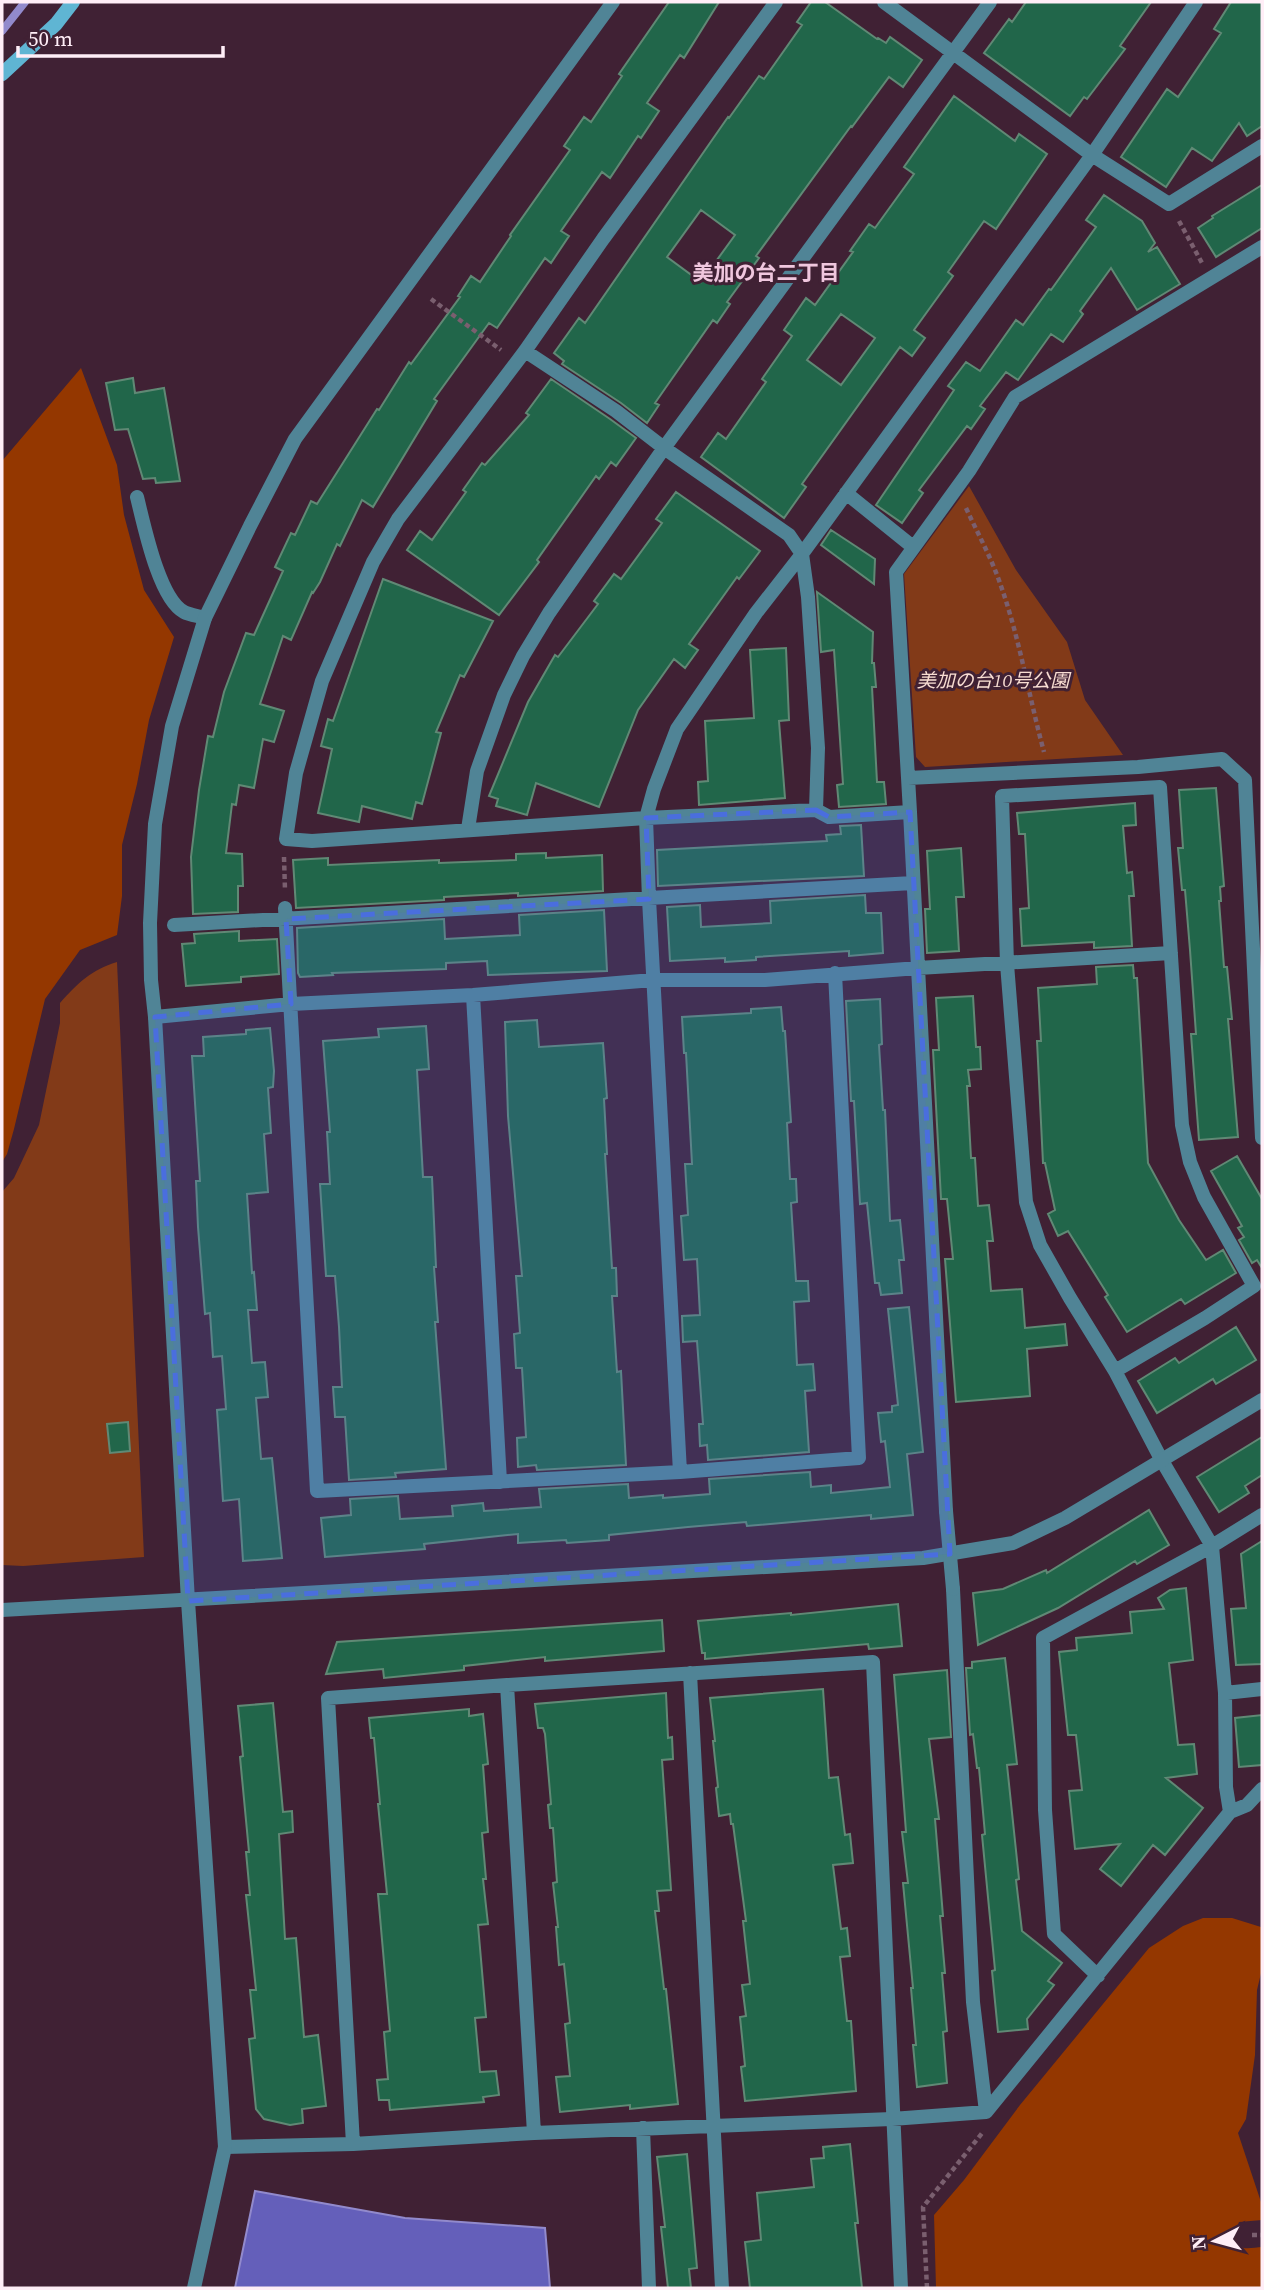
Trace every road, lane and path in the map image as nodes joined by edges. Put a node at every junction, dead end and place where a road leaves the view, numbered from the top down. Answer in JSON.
{"nodes":[{"id":1,"x":73,"y":2,"type":"edge"},
{"id":2,"x":613,"y":2,"type":"edge"},
{"id":3,"x":776,"y":2,"type":"edge"},
{"id":4,"x":884,"y":2,"type":"edge"},
{"id":5,"x":990,"y":2,"type":"edge"},
{"id":6,"x":1196,"y":2,"type":"edge"},
{"id":7,"x":953,"y":53,"type":"junction"},
{"id":8,"x":2,"y":74,"type":"edge"},
{"id":9,"x":1262,"y":146,"type":"edge"},
{"id":10,"x":1092,"y":155,"type":"junction"},
{"id":11,"x":1169,"y":204,"type":"junction"},
{"id":12,"x":1262,"y":247,"type":"edge"},
{"id":13,"x":1211,"y":279,"type":"junction"},
{"id":14,"x":431,"y":299,"type":"dead end"},
{"id":15,"x":525,"y":351,"type":"junction"},
{"id":16,"x":504,"y":352,"type":"dead end"},
{"id":17,"x":664,"y":448,"type":"junction"},
{"id":18,"x":957,"y":488,"type":"junction"},
{"id":19,"x":846,"y":493,"type":"junction"},
{"id":20,"x":136,"y":498,"type":"dead end"},
{"id":21,"x":913,"y":547,"type":"junction"},
{"id":22,"x":802,"y":554,"type":"junction"},
{"id":23,"x":205,"y":618,"type":"junction"},
{"id":24,"x":1050,"y":771,"type":"junction"},
{"id":25,"x":908,"y":778,"type":"junction"},
{"id":26,"x":816,"y":810,"type":"junction"},
{"id":27,"x":910,"y":812,"type":"junction"},
{"id":28,"x":646,"y":818,"type":"junction"},
{"id":29,"x":468,"y":830,"type":"junction"},
{"id":30,"x":285,"y":846,"type":"junction"},
{"id":31,"x":913,"y":883,"type":"junction"},
{"id":32,"x":649,"y":899,"type":"junction"},
{"id":33,"x":286,"y":914,"type":"junction"},
{"id":34,"x":174,"y":925,"type":"dead end"},
{"id":35,"x":1171,"y":953,"type":"junction"},
{"id":36,"x":1007,"y":964,"type":"junction"},
{"id":37,"x":918,"y":968,"type":"junction"},
{"id":38,"x":835,"y":973,"type":"junction"},
{"id":39,"x":653,"y":980,"type":"junction"},
{"id":40,"x":473,"y":995,"type":"junction"},
{"id":41,"x":291,"y":1004,"type":"junction"},
{"id":42,"x":155,"y":1017,"type":"junction"},
{"id":43,"x":1262,"y":1138,"type":"edge"},
{"id":44,"x":1258,"y":1284,"type":"edge"},
{"id":45,"x":1115,"y":1371,"type":"junction"},
{"id":46,"x":1262,"y":1400,"type":"edge"},
{"id":47,"x":1161,"y":1459,"type":"junction"},
{"id":48,"x":680,"y":1472,"type":"junction"},
{"id":49,"x":500,"y":1482,"type":"junction"},
{"id":50,"x":1262,"y":1515,"type":"edge"},
{"id":51,"x":1212,"y":1546,"type":"junction"},
{"id":52,"x":188,"y":1601,"type":"junction"},
{"id":53,"x":2,"y":1610,"type":"edge"},
{"id":54,"x":690,"y":1673,"type":"junction"},
{"id":55,"x":507,"y":1685,"type":"junction"},
{"id":56,"x":1262,"y":1689,"type":"edge"},
{"id":57,"x":1225,"y":1693,"type":"junction"},
{"id":58,"x":1262,"y":1790,"type":"edge"},
{"id":59,"x":1230,"y":1812,"type":"junction"},
{"id":60,"x":1098,"y":1976,"type":"junction"},
{"id":61,"x":986,"y":2112,"type":"junction"},
{"id":62,"x":892,"y":2119,"type":"junction"},
{"id":63,"x":714,"y":2125,"type":"junction"},
{"id":64,"x":643,"y":2128,"type":"junction"},
{"id":65,"x":534,"y":2133,"type":"junction"},
{"id":66,"x":353,"y":2144,"type":"junction"},
{"id":67,"x":225,"y":2147,"type":"junction"},
{"id":68,"x":1252,"y":2235,"type":"dead end"},
{"id":69,"x":1262,"y":2235,"type":"edge"},
{"id":70,"x":194,"y":2288,"type":"edge"},
{"id":71,"x":649,"y":2288,"type":"edge"},
{"id":72,"x":722,"y":2288,"type":"edge"},
{"id":73,"x":901,"y":2288,"type":"edge"},
{"id":74,"x":927,"y":2288,"type":"edge"}],
"edges":[{"from":1,"to":8,"type":"main road"},
{"from":2,"to":23,"type":"street"},
{"from":3,"to":15,"type":"street"},
{"from":4,"to":7,"type":"street"},
{"from":5,"to":7,"type":"street"},
{"from":6,"to":10,"type":"street"},
{"from":7,"to":10,"type":"street"},
{"from":7,"to":17,"type":"street"},
{"from":9,"to":11,"type":"street"},
{"from":10,"to":11,"type":"street"},
{"from":10,"to":19,"type":"street"},
{"from":11,"to":13,"type":"path"},
{"from":12,"to":13,"type":"street"},
{"from":13,"to":18,"type":"street"},
{"from":14,"to":16,"type":"path"},
{"from":15,"to":17,"type":"street"},
{"from":15,"to":30,"type":"street"},
{"from":17,"to":22,"type":"street"},
{"from":17,"to":29,"type":"street"},
{"from":18,"to":21,"type":"street"},
{"from":18,"to":24,"type":"path"},
{"from":19,"to":21,"type":"street"},
{"from":19,"to":22,"type":"street"},
{"from":20,"to":23,"type":"street"},
{"from":21,"to":25,"type":"street"},
{"from":22,"to":26,"type":"street"},
{"from":22,"to":28,"type":"street"},
{"from":23,"to":42,"type":"street"},
{"from":24,"to":25,"type":"street"},
{"from":24,"to":43,"type":"street"},
{"from":25,"to":27,"type":"street"},
{"from":26,"to":27,"type":"street"},
{"from":26,"to":28,"type":"street"},
{"from":27,"to":31,"type":"street"},
{"from":28,"to":29,"type":"street"},
{"from":28,"to":32,"type":"street"},
{"from":29,"to":30,"type":"street"},
{"from":30,"to":33,"type":"path"},
{"from":31,"to":32,"type":"street"},
{"from":31,"to":37,"type":"street"},
{"from":32,"to":33,"type":"street"},
{"from":32,"to":39,"type":"street"},
{"from":33,"to":34,"type":"street"},
{"from":33,"to":41,"type":"street"},
{"from":35,"to":36,"type":"street"},
{"from":35,"to":36,"type":"street"},
{"from":35,"to":44,"type":"street"},
{"from":36,"to":37,"type":"street"},
{"from":36,"to":45,"type":"street"},
{"from":37,"to":38,"type":"street"},
{"from":37,"to":61,"type":"street","bridge":true},
{"from":38,"to":39,"type":"street"},
{"from":38,"to":48,"type":"street"},
{"from":39,"to":40,"type":"street"},
{"from":39,"to":48,"type":"street"},
{"from":40,"to":41,"type":"street"},
{"from":40,"to":49,"type":"street"},
{"from":41,"to":42,"type":"street"},
{"from":41,"to":49,"type":"street"},
{"from":42,"to":52,"type":"street"},
{"from":44,"to":45,"type":"street"},
{"from":45,"to":47,"type":"street"},
{"from":46,"to":47,"type":"street"},
{"from":47,"to":51,"type":"street"},
{"from":47,"to":52,"type":"street"},
{"from":48,"to":49,"type":"street"},
{"from":50,"to":51,"type":"street"},
{"from":51,"to":57,"type":"street"},
{"from":51,"to":60,"type":"street"},
{"from":52,"to":53,"type":"street"},
{"from":52,"to":67,"type":"street"},
{"from":54,"to":55,"type":"street"},
{"from":54,"to":62,"type":"street"},
{"from":54,"to":63,"type":"street"},
{"from":55,"to":65,"type":"street"},
{"from":55,"to":66,"type":"street"},
{"from":56,"to":57,"type":"street"},
{"from":57,"to":59,"type":"street"},
{"from":58,"to":59,"type":"street"},
{"from":59,"to":60,"type":"street"},
{"from":60,"to":61,"type":"street"},
{"from":61,"to":62,"type":"street"},
{"from":61,"to":74,"type":"path"},
{"from":62,"to":63,"type":"street"},
{"from":62,"to":73,"type":"street"},
{"from":63,"to":64,"type":"street"},
{"from":63,"to":72,"type":"street"},
{"from":64,"to":65,"type":"street"},
{"from":64,"to":71,"type":"street"},
{"from":65,"to":66,"type":"street"},
{"from":66,"to":67,"type":"street"},
{"from":67,"to":70,"type":"street"},
{"from":68,"to":69,"type":"path"}]}
